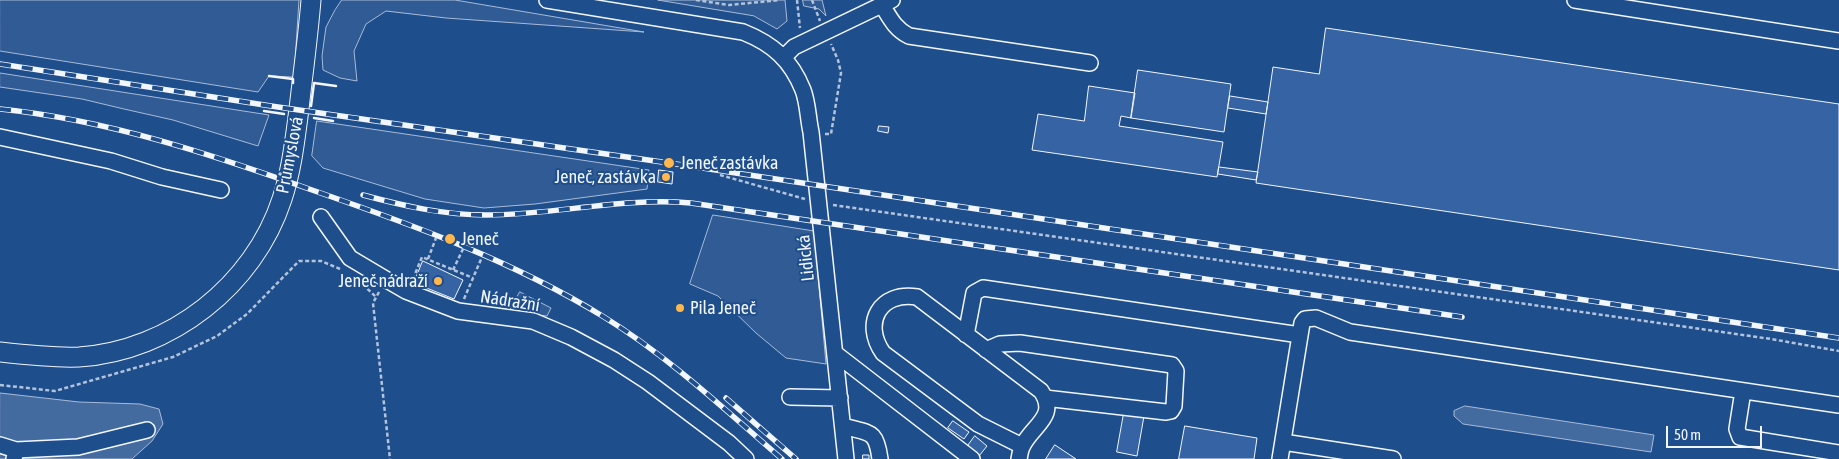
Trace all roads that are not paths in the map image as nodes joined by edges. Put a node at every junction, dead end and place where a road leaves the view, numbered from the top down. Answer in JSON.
{"nodes":[{"id":1,"x":310,"y":0,"type":"edge"},
{"id":2,"x":547,"y":0,"type":"edge"},
{"id":3,"x":1575,"y":0,"type":"edge"},
{"id":4,"x":887,"y":2,"type":"edge"},
{"id":5,"x":1839,"y":40,"type":"edge"},
{"id":6,"x":784,"y":57,"type":"junction"},
{"id":7,"x":1090,"y":63,"type":"dead end"},
{"id":8,"x":0,"y":137,"type":"edge"},
{"id":9,"x":221,"y":190,"type":"dead end"},
{"id":10,"x":321,"y":216,"type":"dead end"},
{"id":11,"x":966,"y":335,"type":"junction"},
{"id":12,"x":1300,"y":336,"type":"junction"},
{"id":13,"x":986,"y":350,"type":"junction"},
{"id":14,"x":0,"y":352,"type":"edge"},
{"id":15,"x":836,"y":354,"type":"junction"},
{"id":16,"x":1743,"y":391,"type":"junction"},
{"id":17,"x":790,"y":397,"type":"dead end"},
{"id":18,"x":840,"y":398,"type":"junction"},
{"id":19,"x":1045,"y":398,"type":"junction"},
{"id":20,"x":1839,"y":405,"type":"edge"},
{"id":21,"x":843,"y":426,"type":"junction"},
{"id":22,"x":147,"y":430,"type":"dead end"},
{"id":23,"x":1283,"y":442,"type":"junction"},
{"id":24,"x":0,"y":445,"type":"edge"},
{"id":25,"x":1020,"y":453,"type":"edge"},
{"id":26,"x":1839,"y":453,"type":"edge"},
{"id":27,"x":15,"y":454,"type":"edge"},
{"id":28,"x":746,"y":459,"type":"edge"},
{"id":29,"x":846,"y":459,"type":"edge"},
{"id":30,"x":880,"y":459,"type":"edge"},
{"id":31,"x":972,"y":459,"type":"edge"},
{"id":32,"x":1280,"y":459,"type":"edge"},
{"id":33,"x":1393,"y":459,"type":"edge"}],
"edges":[{"from":1,"to":14,"type":"main road","name":"Průmyslová"},
{"from":2,"to":6,"type":"street"},
{"from":3,"to":5,"type":"street"},
{"from":4,"to":6,"type":"street"},
{"from":4,"to":7,"type":"street"},
{"from":6,"to":15,"type":"street","name":"Lidická"},
{"from":8,"to":9,"type":"street"},
{"from":10,"to":28,"type":"street","name":"Nádražní"},
{"from":11,"to":12,"type":"street"},
{"from":11,"to":13,"type":"street"},
{"from":11,"to":25,"type":"street"},
{"from":12,"to":16,"type":"street"},
{"from":12,"to":23,"type":"street"},
{"from":13,"to":19,"type":"street"},
{"from":13,"to":19,"type":"street"},
{"from":15,"to":18,"type":"street","name":"Lidická"},
{"from":15,"to":31,"type":"street"},
{"from":16,"to":20,"type":"street"},
{"from":16,"to":26,"type":"street"},
{"from":17,"to":18,"type":"street"},
{"from":18,"to":21,"type":"street","name":"Lidická"},
{"from":19,"to":25,"type":"street"},
{"from":21,"to":29,"type":"street","name":"Lidická"},
{"from":21,"to":30,"type":"street"},
{"from":22,"to":27,"type":"street"},
{"from":23,"to":32,"type":"street"},
{"from":23,"to":33,"type":"street"},
{"from":24,"to":27,"type":"street"}]}
